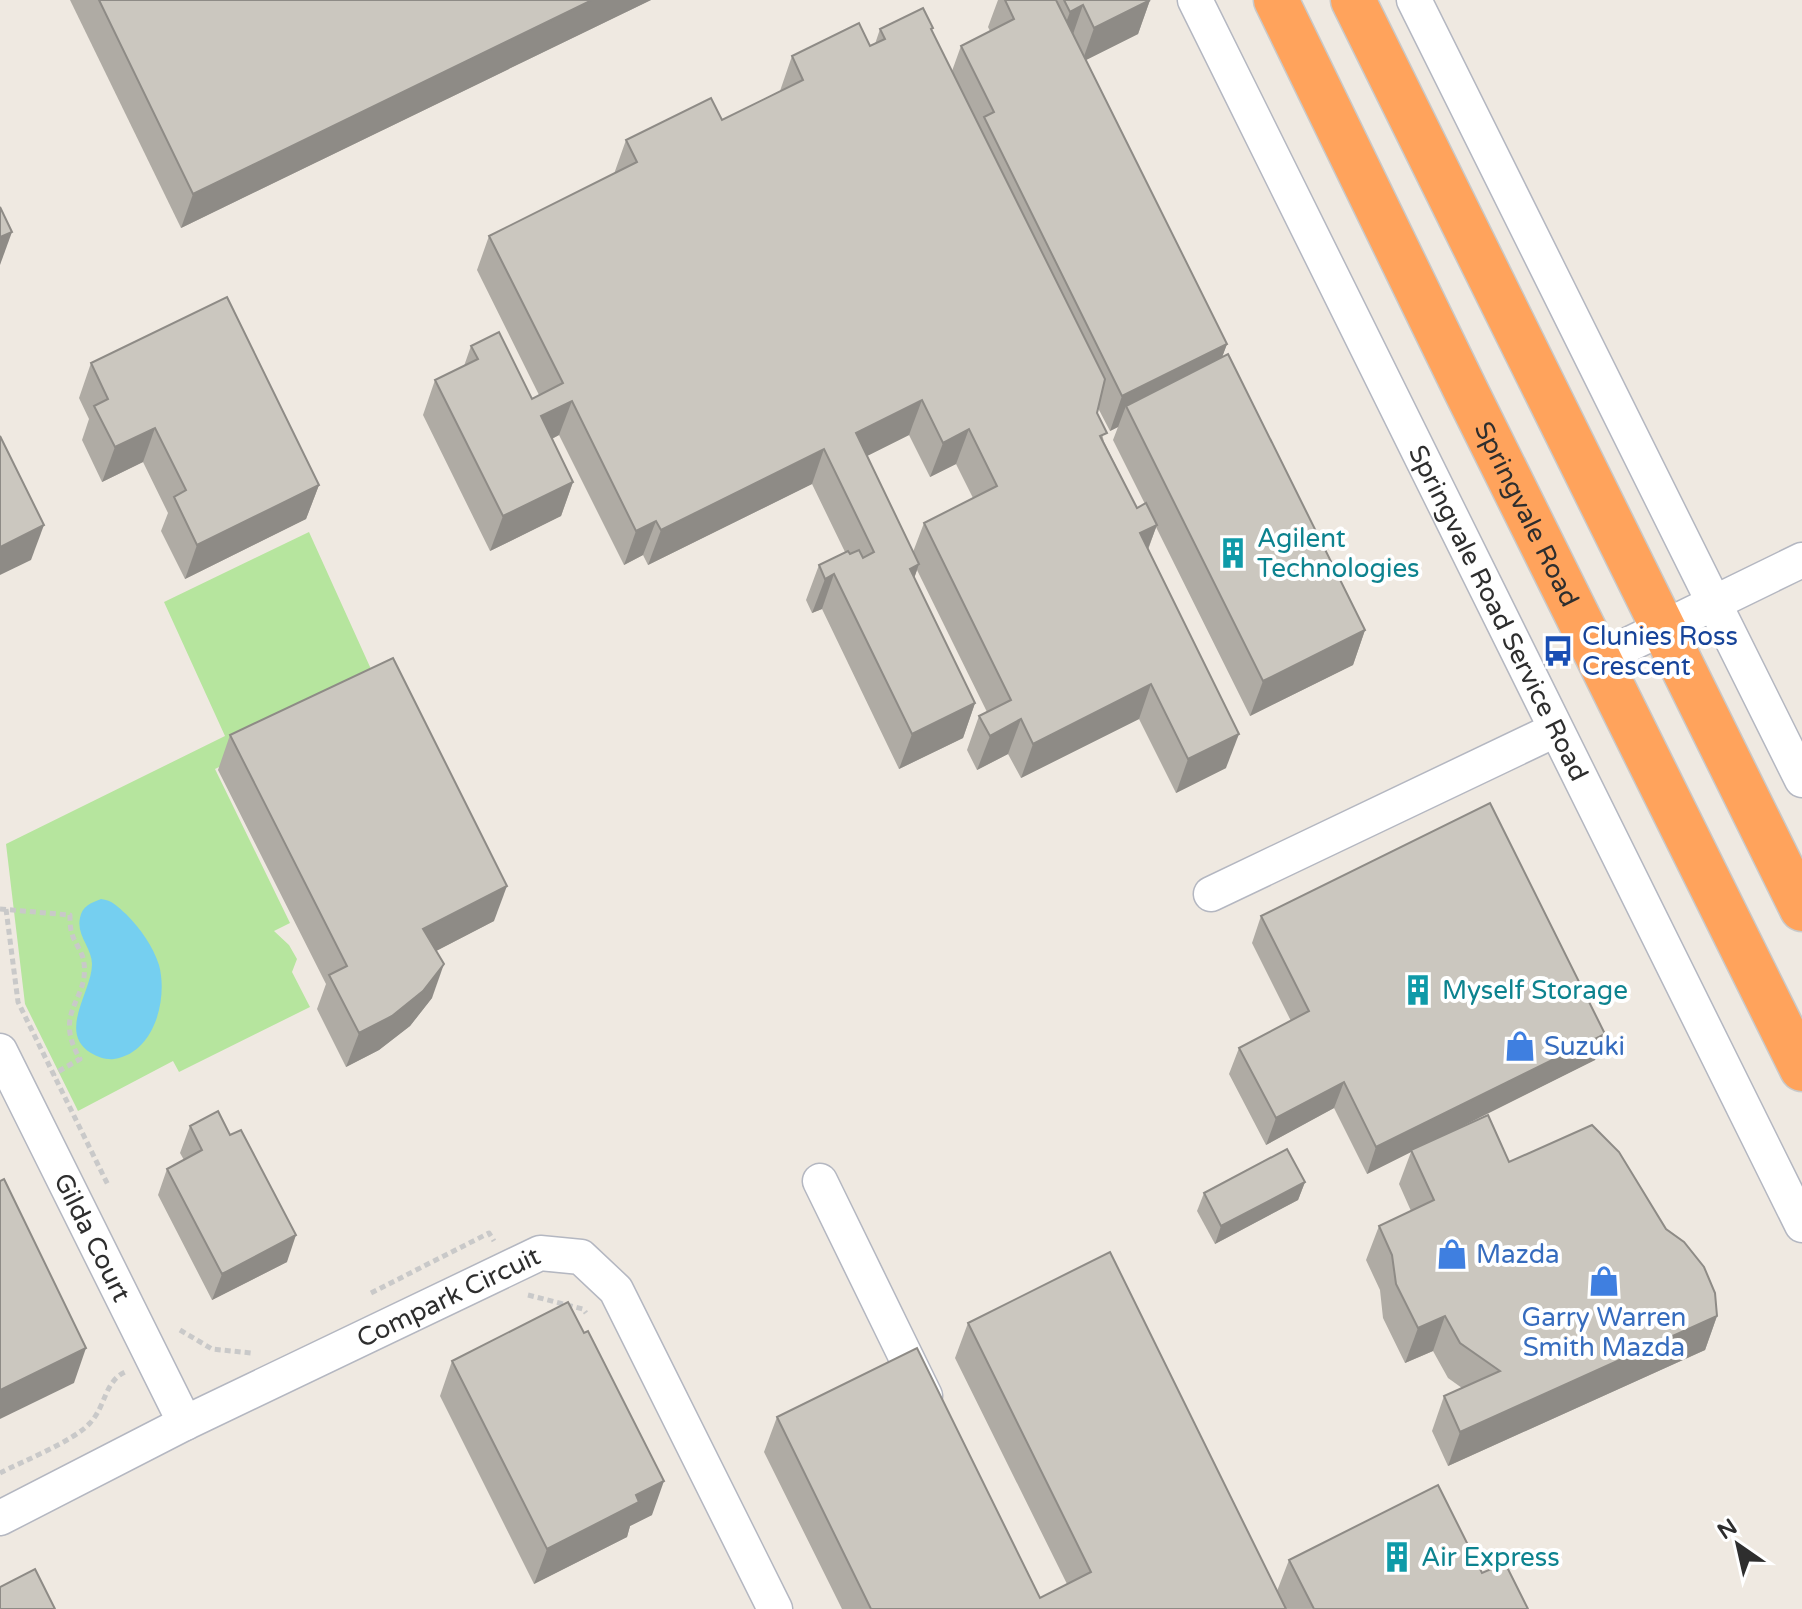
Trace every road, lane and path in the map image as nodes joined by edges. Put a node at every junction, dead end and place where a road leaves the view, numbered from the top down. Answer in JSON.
{"nodes":[{"id":1,"x":1195,"y":0,"type":"edge"},
{"id":2,"x":1276,"y":0,"type":"edge"},
{"id":3,"x":1353,"y":0,"type":"edge"},
{"id":4,"x":1414,"y":0,"type":"edge"},
{"id":5,"x":1802,"y":560,"type":"edge"},
{"id":6,"x":1712,"y":603,"type":"junction"},
{"id":7,"x":1663,"y":627,"type":"junction"},
{"id":8,"x":1599,"y":659,"type":"junction"},
{"id":9,"x":1555,"y":730,"type":"junction"},
{"id":10,"x":1802,"y":780,"type":"edge"},
{"id":11,"x":1211,"y":894,"type":"dead end"},
{"id":12,"x":3,"y":909,"type":"edge"},
{"id":13,"x":1802,"y":909,"type":"edge"},
{"id":14,"x":0,"y":1051,"type":"edge"},
{"id":15,"x":1802,"y":1069,"type":"edge"},
{"id":16,"x":54,"y":1074,"type":"junction"},
{"id":17,"x":820,"y":1181,"type":"dead end"},
{"id":18,"x":114,"y":1197,"type":"dead end"},
{"id":19,"x":1802,"y":1225,"type":"edge"},
{"id":20,"x":508,"y":1268,"type":"junction"},
{"id":21,"x":357,"y":1300,"type":"dead end"},
{"id":22,"x":174,"y":1319,"type":"dead end"},
{"id":23,"x":593,"y":1321,"type":"dead end"},
{"id":24,"x":181,"y":1333,"type":"junction"},
{"id":25,"x":264,"y":1347,"type":"dead end"},
{"id":26,"x":153,"y":1357,"type":"junction"},
{"id":27,"x":185,"y":1423,"type":"junction"},
{"id":28,"x":938,"y":1423,"type":"edge"},
{"id":29,"x":0,"y":1473,"type":"edge"},
{"id":30,"x":0,"y":1518,"type":"edge"},
{"id":31,"x":775,"y":1609,"type":"edge"}],
"edges":[{"from":1,"to":9,"type":"street","name":"Springvale Road Service Road"},
{"from":2,"to":8,"type":"highway","name":"Springvale Road"},
{"from":3,"to":7,"type":"highway"},
{"from":4,"to":6,"type":"street"},
{"from":5,"to":6,"type":"street"},
{"from":6,"to":7,"type":"street"},
{"from":6,"to":10,"type":"street"},
{"from":7,"to":8,"type":"street"},
{"from":7,"to":13,"type":"highway"},
{"from":8,"to":15,"type":"highway","name":"Springvale Road"},
{"from":9,"to":11,"type":"street"},
{"from":9,"to":19,"type":"street","name":"Springvale Road Service Road"},
{"from":12,"to":16,"type":"path"},
{"from":12,"to":16,"type":"path"},
{"from":14,"to":26,"type":"street","name":"Gilda Court"},
{"from":16,"to":18,"type":"path"},
{"from":17,"to":28,"type":"street"},
{"from":20,"to":21,"type":"path"},
{"from":20,"to":23,"type":"path"},
{"from":20,"to":27,"type":"street","name":"Compark Circuit"},
{"from":20,"to":31,"type":"street","name":"Compark Circuit"},
{"from":22,"to":24,"type":"path"},
{"from":24,"to":25,"type":"path"},
{"from":24,"to":26,"type":"path"},
{"from":26,"to":27,"type":"street","name":"Gilda Court"},
{"from":26,"to":29,"type":"path"},
{"from":27,"to":30,"type":"street","name":"Compark Circuit"}]}
